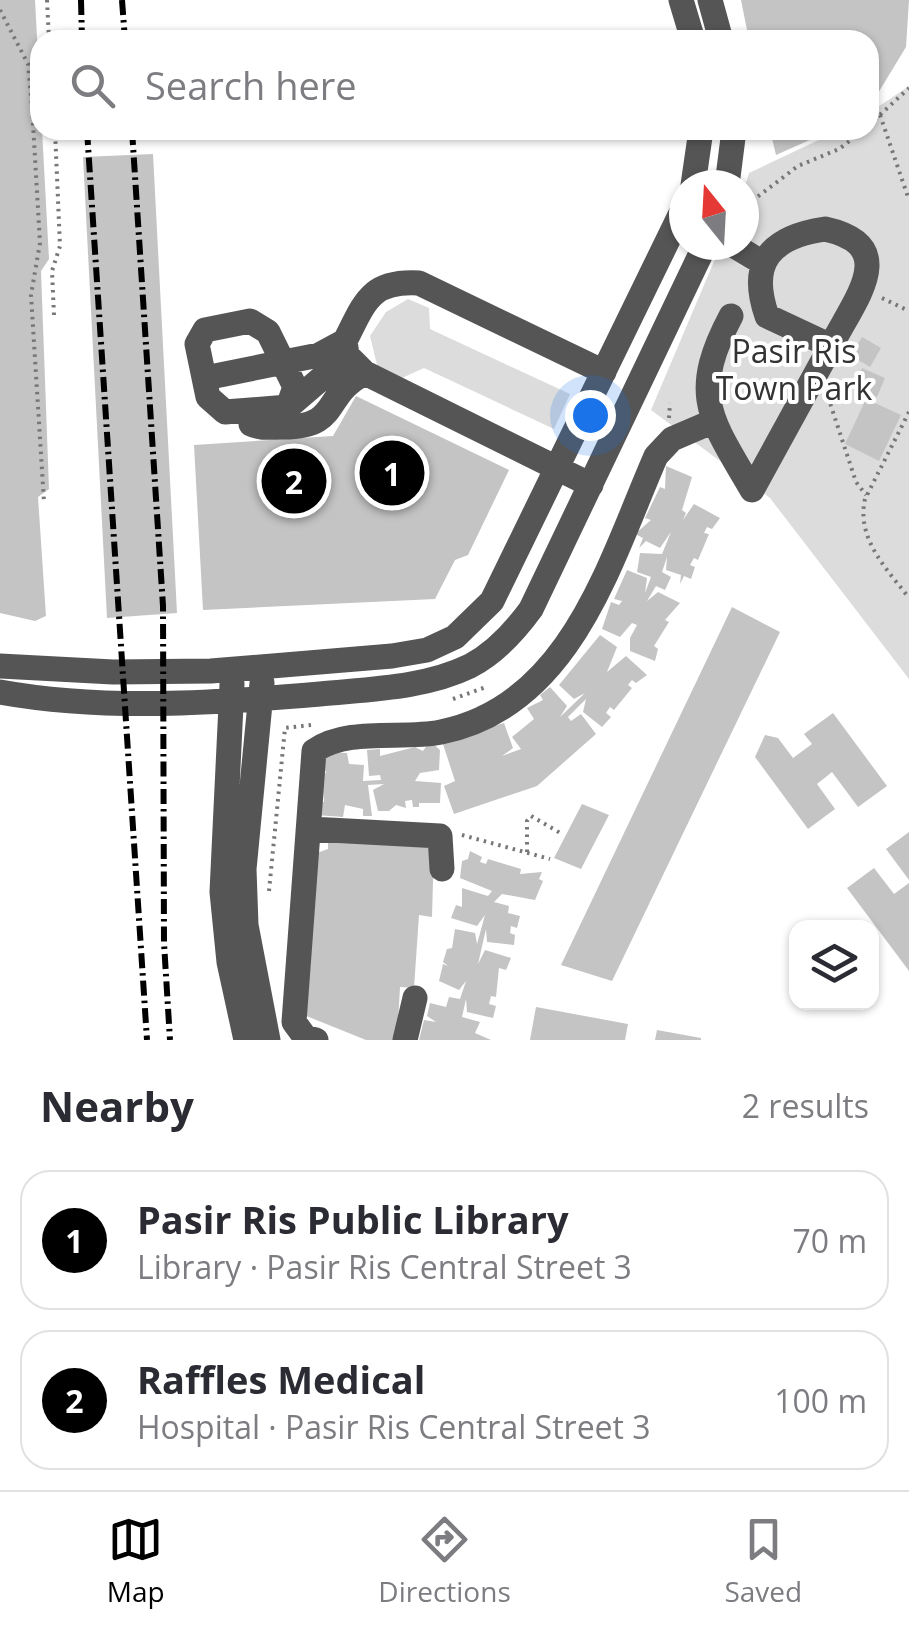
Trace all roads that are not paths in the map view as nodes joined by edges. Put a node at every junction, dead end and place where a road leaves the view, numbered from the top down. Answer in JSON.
{"nodes":[{"id":1,"x":680,"y":0,"type":"edge"},
{"id":2,"x":710,"y":0,"type":"edge"},
{"id":3,"x":689,"y":30,"type":"edge"},
{"id":4,"x":718,"y":30,"type":"edge"},
{"id":5,"x":700,"y":140,"type":"edge"},
{"id":6,"x":733,"y":140,"type":"edge"},
{"id":7,"x":695,"y":170,"type":"edge"},
{"id":8,"x":728,"y":170,"type":"edge"},
{"id":9,"x":669,"y":238,"type":"edge"},
{"id":10,"x":698,"y":260,"type":"edge"},
{"id":11,"x":758,"y":260,"type":"edge"},
{"id":12,"x":763,"y":263,"type":"junction"},
{"id":13,"x":731,"y":316,"type":"dead end"},
{"id":14,"x":345,"y":341,"type":"junction"},
{"id":15,"x":825,"y":357,"type":"junction"},
{"id":16,"x":282,"y":360,"type":"junction"},
{"id":17,"x":360,"y":370,"type":"junction"},
{"id":18,"x":604,"y":372,"type":"junction"},
{"id":19,"x":205,"y":378,"type":"junction"},
{"id":20,"x":288,"y":407,"type":"junction"},
{"id":21,"x":234,"y":413,"type":"junction"},
{"id":22,"x":714,"y":421,"type":"junction"},
{"id":23,"x":556,"y":468,"type":"junction"},
{"id":24,"x":591,"y":485,"type":"junction"},
{"id":25,"x":0,"y":666,"type":"edge"},
{"id":26,"x":264,"y":668,"type":"junction"},
{"id":27,"x":233,"y":670,"type":"junction"},
{"id":28,"x":0,"y":692,"type":"edge"},
{"id":29,"x":262,"y":699,"type":"junction"},
{"id":30,"x":232,"y":700,"type":"junction"},
{"id":31,"x":311,"y":829,"type":"junction"},
{"id":32,"x":442,"y":868,"type":"dead end"},
{"id":33,"x":415,"y":998,"type":"dead end"},
{"id":34,"x":246,"y":1040,"type":"edge"},
{"id":35,"x":268,"y":1040,"type":"edge"},
{"id":36,"x":316,"y":1040,"type":"edge"},
{"id":37,"x":405,"y":1040,"type":"edge"}],
"edges":[{"from":1,"to":3,"type":"street"},
{"from":2,"to":4,"type":"street"},
{"from":5,"to":7,"type":"street"},
{"from":6,"to":8,"type":"street"},
{"from":9,"to":18,"type":"street"},
{"from":10,"to":24,"type":"street"},
{"from":11,"to":12,"type":"street"},
{"from":12,"to":15,"type":"street"},
{"from":12,"to":15,"type":"street"},
{"from":13,"to":22,"type":"street"},
{"from":14,"to":16,"type":"street"},
{"from":14,"to":17,"type":"street"},
{"from":14,"to":18,"type":"street"},
{"from":15,"to":22,"type":"street"},
{"from":16,"to":19,"type":"street"},
{"from":16,"to":19,"type":"street"},
{"from":16,"to":20,"type":"street"},
{"from":17,"to":20,"type":"street"},
{"from":17,"to":21,"type":"street"},
{"from":17,"to":23,"type":"street"},
{"from":18,"to":23,"type":"street"},
{"from":19,"to":21,"type":"street"},
{"from":20,"to":21,"type":"street"},
{"from":22,"to":31,"type":"street"},
{"from":23,"to":24,"type":"street"},
{"from":23,"to":26,"type":"street"},
{"from":24,"to":29,"type":"street"},
{"from":25,"to":27,"type":"street"},
{"from":26,"to":27,"type":"street"},
{"from":26,"to":29,"type":"street"},
{"from":27,"to":30,"type":"street"},
{"from":28,"to":30,"type":"street"},
{"from":29,"to":30,"type":"street"},
{"from":29,"to":35,"type":"street"},
{"from":30,"to":34,"type":"street"},
{"from":31,"to":32,"type":"street"},
{"from":31,"to":36,"type":"street"},
{"from":33,"to":37,"type":"street"}]}
